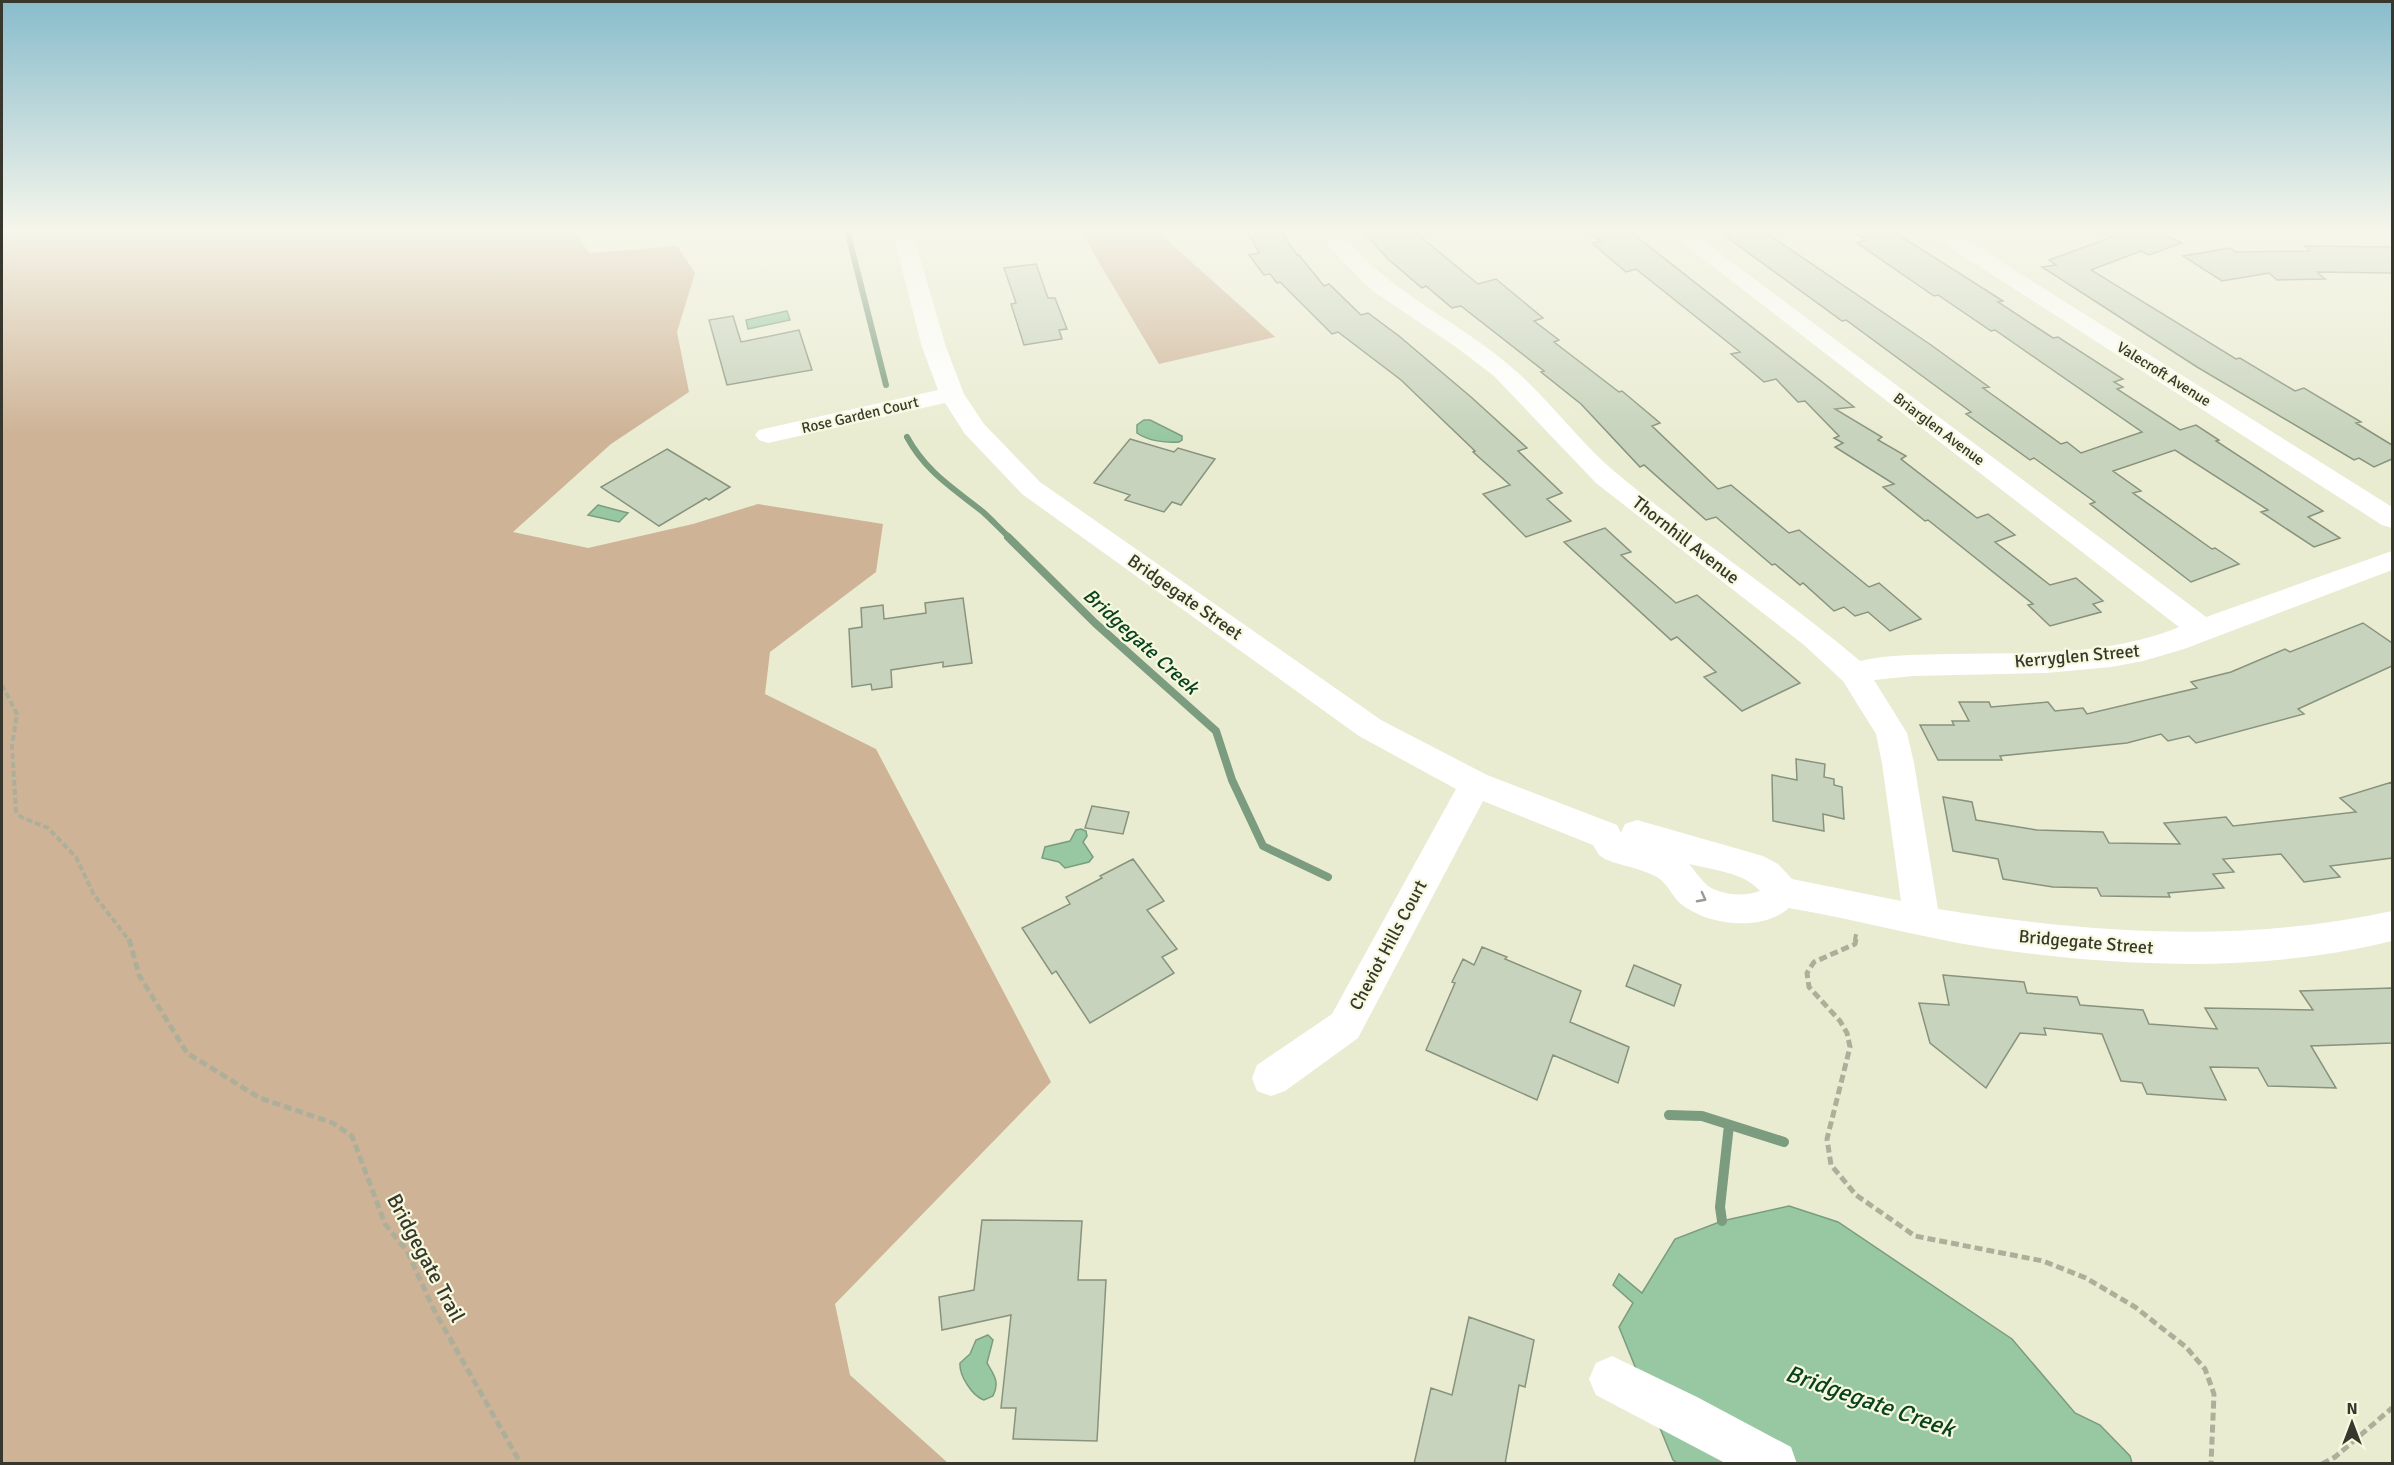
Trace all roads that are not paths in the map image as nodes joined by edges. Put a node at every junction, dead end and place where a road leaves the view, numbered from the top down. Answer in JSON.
{"nodes":[{"id":1,"x":921,"y":298,"type":"edge"},
{"id":2,"x":1397,"y":298,"type":"edge"},
{"id":3,"x":1766,"y":298,"type":"edge"},
{"id":4,"x":2044,"y":298,"type":"edge"},
{"id":5,"x":952,"y":394,"type":"junction"},
{"id":6,"x":768,"y":435,"type":"dead end"},
{"id":7,"x":2392,"y":519,"type":"edge"},
{"id":8,"x":2392,"y":560,"type":"edge"},
{"id":9,"x":2202,"y":630,"type":"junction"},
{"id":10,"x":1854,"y":673,"type":"junction"},
{"id":11,"x":1474,"y":784,"type":"junction"},
{"id":12,"x":1680,"y":859,"type":"junction"},
{"id":13,"x":1782,"y":892,"type":"junction"},
{"id":14,"x":1922,"y":921,"type":"junction"},
{"id":15,"x":2392,"y":926,"type":"edge"},
{"id":16,"x":1271,"y":1078,"type":"dead end"},
{"id":17,"x":1612,"y":1379,"type":"dead end"},
{"id":18,"x":1774,"y":1464,"type":"edge"}],
"edges":[{"from":1,"to":5,"type":"street","name":"Bridgegate Street"},
{"from":2,"to":10,"type":"street","name":"Thornhill Avenue"},
{"from":3,"to":9,"type":"street","name":"Briarglen Avenue"},
{"from":4,"to":7,"type":"street","name":"Valecroft Avenue"},
{"from":5,"to":6,"type":"street","name":"Rose Garden Court"},
{"from":5,"to":11,"type":"street","name":"Bridgegate Street"},
{"from":8,"to":9,"type":"street","name":"Kerryglen Street"},
{"from":9,"to":10,"type":"street","name":"Kerryglen Street"},
{"from":10,"to":14,"type":"street","name":"Thornhill Avenue"},
{"from":11,"to":12,"type":"street","name":"Bridgegate Street"},
{"from":11,"to":16,"type":"street","name":"Cheviot Hills Court"},
{"from":12,"to":13,"type":"street","name":"Bridgegate Street"},
{"from":12,"to":13,"type":"street","name":"Bridgegate Street","one_way":true},
{"from":13,"to":14,"type":"street","name":"Bridgegate Street"},
{"from":14,"to":15,"type":"street","name":"Bridgegate Street"},
{"from":17,"to":18,"type":"street"}]}
